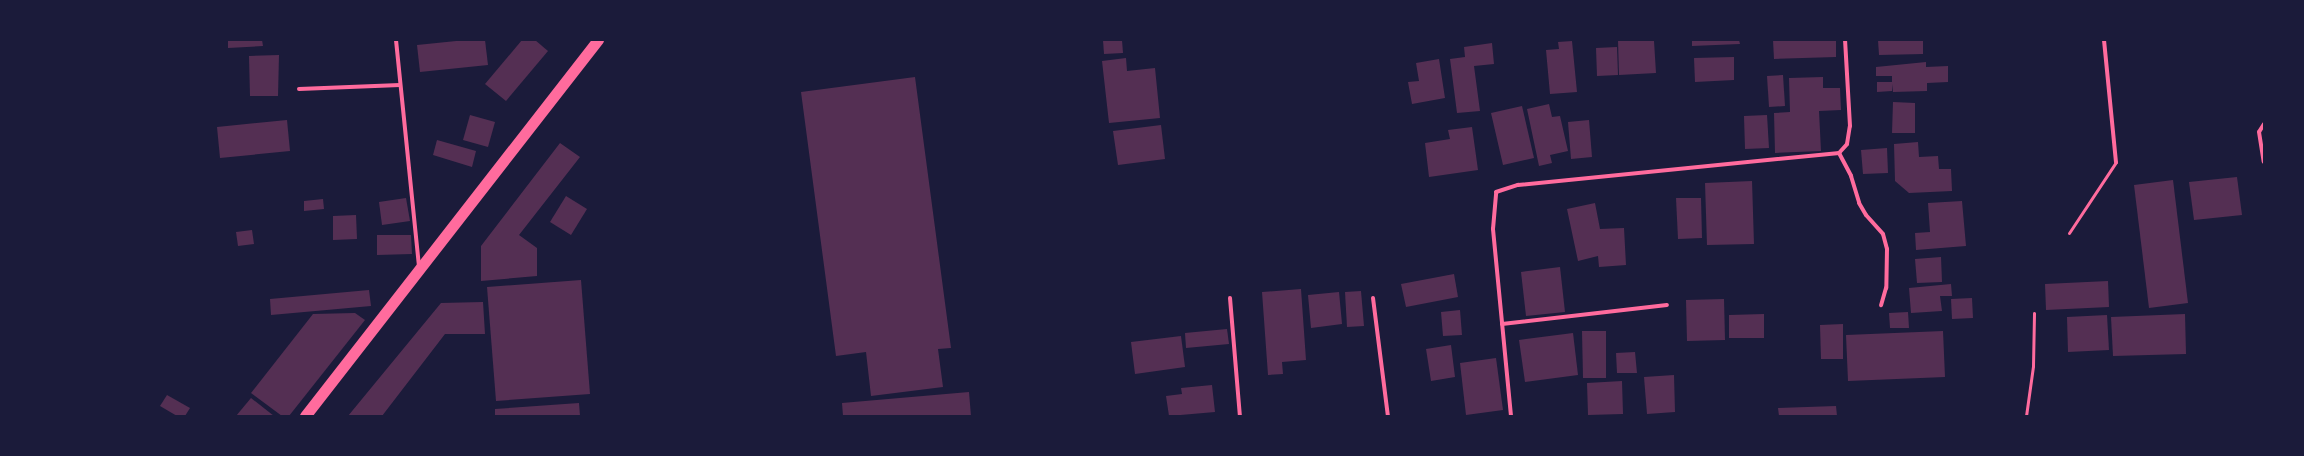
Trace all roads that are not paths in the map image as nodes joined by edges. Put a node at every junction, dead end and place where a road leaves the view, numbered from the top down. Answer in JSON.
{"nodes":[{"id":1,"x":396,"y":40,"type":"edge"},
{"id":2,"x":598,"y":40,"type":"edge"},
{"id":3,"x":1845,"y":40,"type":"edge"},
{"id":4,"x":2104,"y":40,"type":"edge"},
{"id":5,"x":400,"y":85,"type":"junction"},
{"id":6,"x":299,"y":89,"type":"dead end"},
{"id":7,"x":2264,"y":124,"type":"edge"},
{"id":8,"x":1839,"y":153,"type":"junction"},
{"id":9,"x":2116,"y":162,"type":"joint"},
{"id":10,"x":2264,"y":162,"type":"edge"},
{"id":11,"x":2070,"y":233,"type":"dead end"},
{"id":12,"x":419,"y":267,"type":"junction"},
{"id":13,"x":1230,"y":298,"type":"dead end"},
{"id":14,"x":1373,"y":298,"type":"dead end"},
{"id":15,"x":1667,"y":305,"type":"dead end"},
{"id":16,"x":1882,"y":305,"type":"dead end"},
{"id":17,"x":2034,"y":313,"type":"dead end"},
{"id":18,"x":1502,"y":324,"type":"junction"},
{"id":19,"x":305,"y":416,"type":"edge"},
{"id":20,"x":1240,"y":416,"type":"edge"},
{"id":21,"x":1388,"y":416,"type":"edge"},
{"id":22,"x":1511,"y":416,"type":"edge"},
{"id":23,"x":2026,"y":416,"type":"edge"}],
"edges":[{"from":1,"to":5,"type":"street"},
{"from":2,"to":12,"type":"highway"},
{"from":3,"to":8,"type":"street"},
{"from":4,"to":9,"type":"street"},
{"from":5,"to":6,"type":"street"},
{"from":5,"to":12,"type":"street"},
{"from":7,"to":10,"type":"street"},
{"from":8,"to":16,"type":"street"},
{"from":8,"to":18,"type":"street"},
{"from":9,"to":11,"type":"lane"},
{"from":12,"to":19,"type":"highway"},
{"from":13,"to":20,"type":"street"},
{"from":14,"to":21,"type":"street"},
{"from":15,"to":18,"type":"street"},
{"from":17,"to":23,"type":"lane"},
{"from":18,"to":22,"type":"street"}]}
